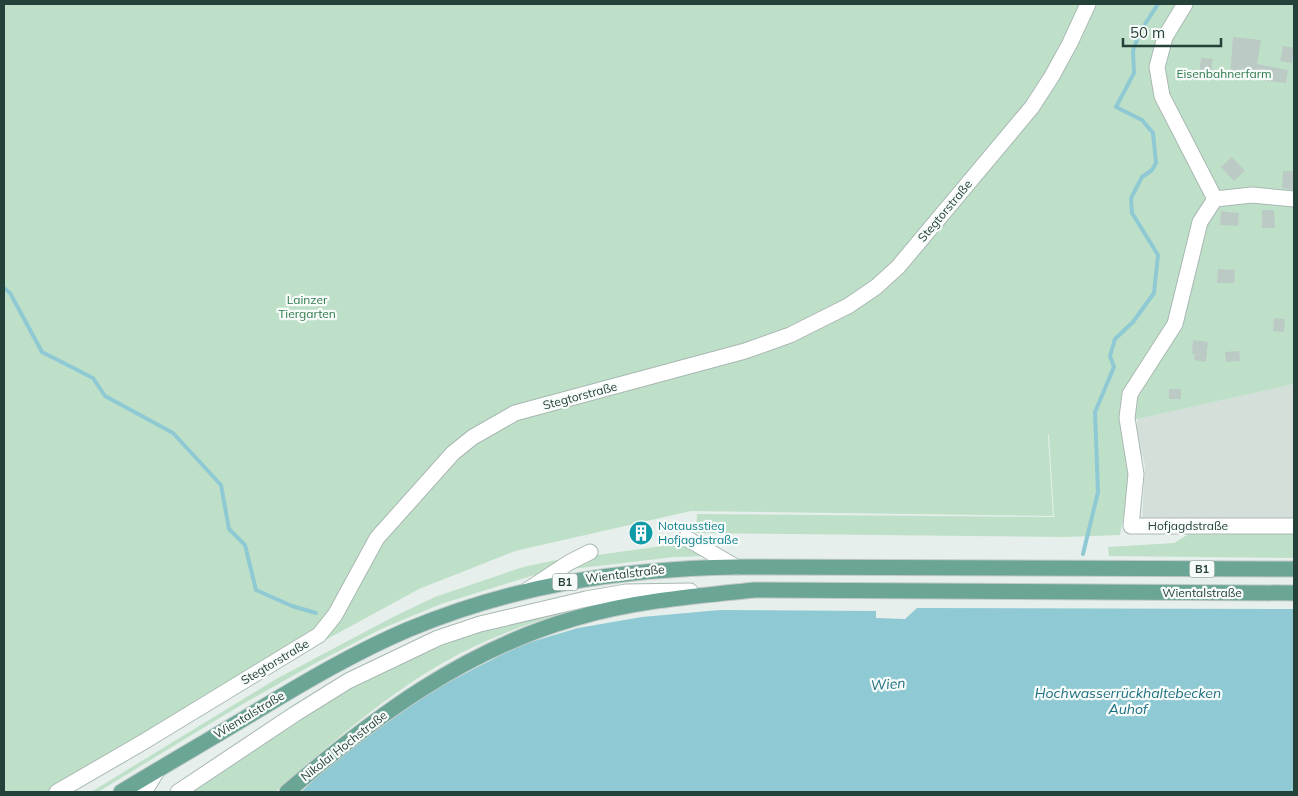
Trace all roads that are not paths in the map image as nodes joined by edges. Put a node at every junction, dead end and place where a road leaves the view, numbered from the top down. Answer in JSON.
{"nodes":[{"id":1,"x":1088,"y":4,"type":"edge"},
{"id":2,"x":1185,"y":4,"type":"edge"},
{"id":3,"x":1215,"y":198,"type":"junction"},
{"id":4,"x":1294,"y":199,"type":"edge"},
{"id":5,"x":1294,"y":526,"type":"edge"},
{"id":6,"x":686,"y":538,"type":"dead end"},
{"id":7,"x":590,"y":552,"type":"dead end"},
{"id":8,"x":736,"y":566,"type":"junction"},
{"id":9,"x":1294,"y":569,"type":"edge"},
{"id":10,"x":526,"y":590,"type":"junction"},
{"id":11,"x":755,"y":590,"type":"junction"},
{"id":12,"x":1294,"y":593,"type":"edge"},
{"id":13,"x":157,"y":771,"type":"junction"},
{"id":14,"x":57,"y":792,"type":"edge"},
{"id":15,"x":121,"y":792,"type":"edge"},
{"id":16,"x":144,"y":792,"type":"edge"},
{"id":17,"x":178,"y":792,"type":"edge"},
{"id":18,"x":287,"y":792,"type":"edge"}],
"edges":[{"from":1,"to":14,"type":"street","name":"Stegtorstraße"},
{"from":2,"to":3,"type":"street"},
{"from":3,"to":4,"type":"street"},
{"from":3,"to":5,"type":"street","name":"Hofjagdstraße"},
{"from":6,"to":8,"type":"street"},
{"from":7,"to":10,"type":"street"},
{"from":8,"to":9,"type":"main road","name":"Wientalstraße","number":"B1"},
{"from":8,"to":10,"type":"main road","name":"Wientalstraße","number":"B1"},
{"from":10,"to":13,"type":"main road","name":"Wientalstraße","number":"B1"},
{"from":11,"to":12,"type":"main road","name":"Wientalstraße","number":"B1"},
{"from":11,"to":17,"type":"street"},
{"from":11,"to":18,"type":"main road","name":"Nikolai Hochstraße","number":"B1"},
{"from":13,"to":15,"type":"main road","name":"Wientalstraße","number":"B1"},
{"from":13,"to":16,"type":"street"}]}
